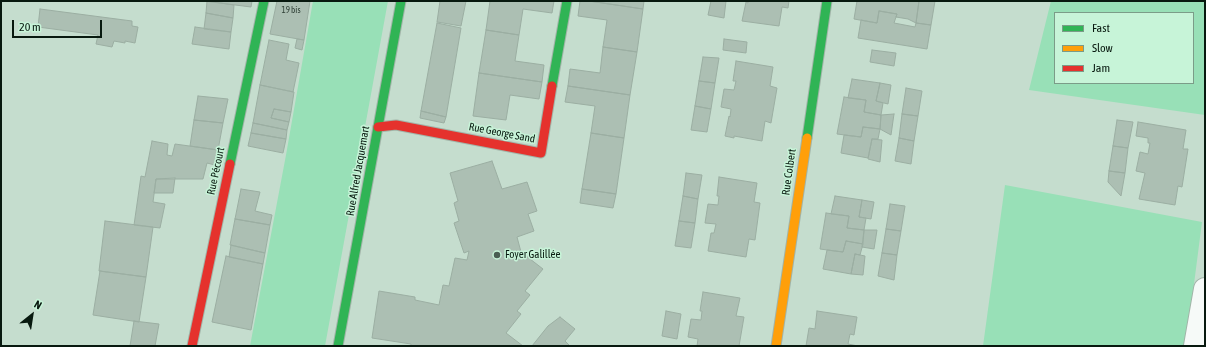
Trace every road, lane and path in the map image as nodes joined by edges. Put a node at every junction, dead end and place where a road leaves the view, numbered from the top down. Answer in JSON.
{"nodes":[{"id":1,"x":264,"y":1,"type":"edge"},
{"id":2,"x":400,"y":1,"type":"edge"},
{"id":3,"x":567,"y":1,"type":"edge"},
{"id":4,"x":826,"y":1,"type":"edge"},
{"id":5,"x":378,"y":127,"type":"junction"},
{"id":6,"x":1205,"y":289,"type":"edge"},
{"id":7,"x":192,"y":346,"type":"edge"},
{"id":8,"x":338,"y":346,"type":"edge"},
{"id":9,"x":776,"y":346,"type":"edge"},
{"id":10,"x":1195,"y":346,"type":"edge"}],
"edges":[{"from":1,"to":7,"type":"street","name":"Rue Pécourt"},
{"from":2,"to":5,"type":"street","name":"Rue Alfred Jacquemart"},
{"from":3,"to":5,"type":"street","name":"Rue George Sand"},
{"from":4,"to":9,"type":"street","name":"Rue Colbert"},
{"from":5,"to":8,"type":"street","name":"Rue Alfred Jacquemart"},
{"from":6,"to":10,"type":"street"}]}
